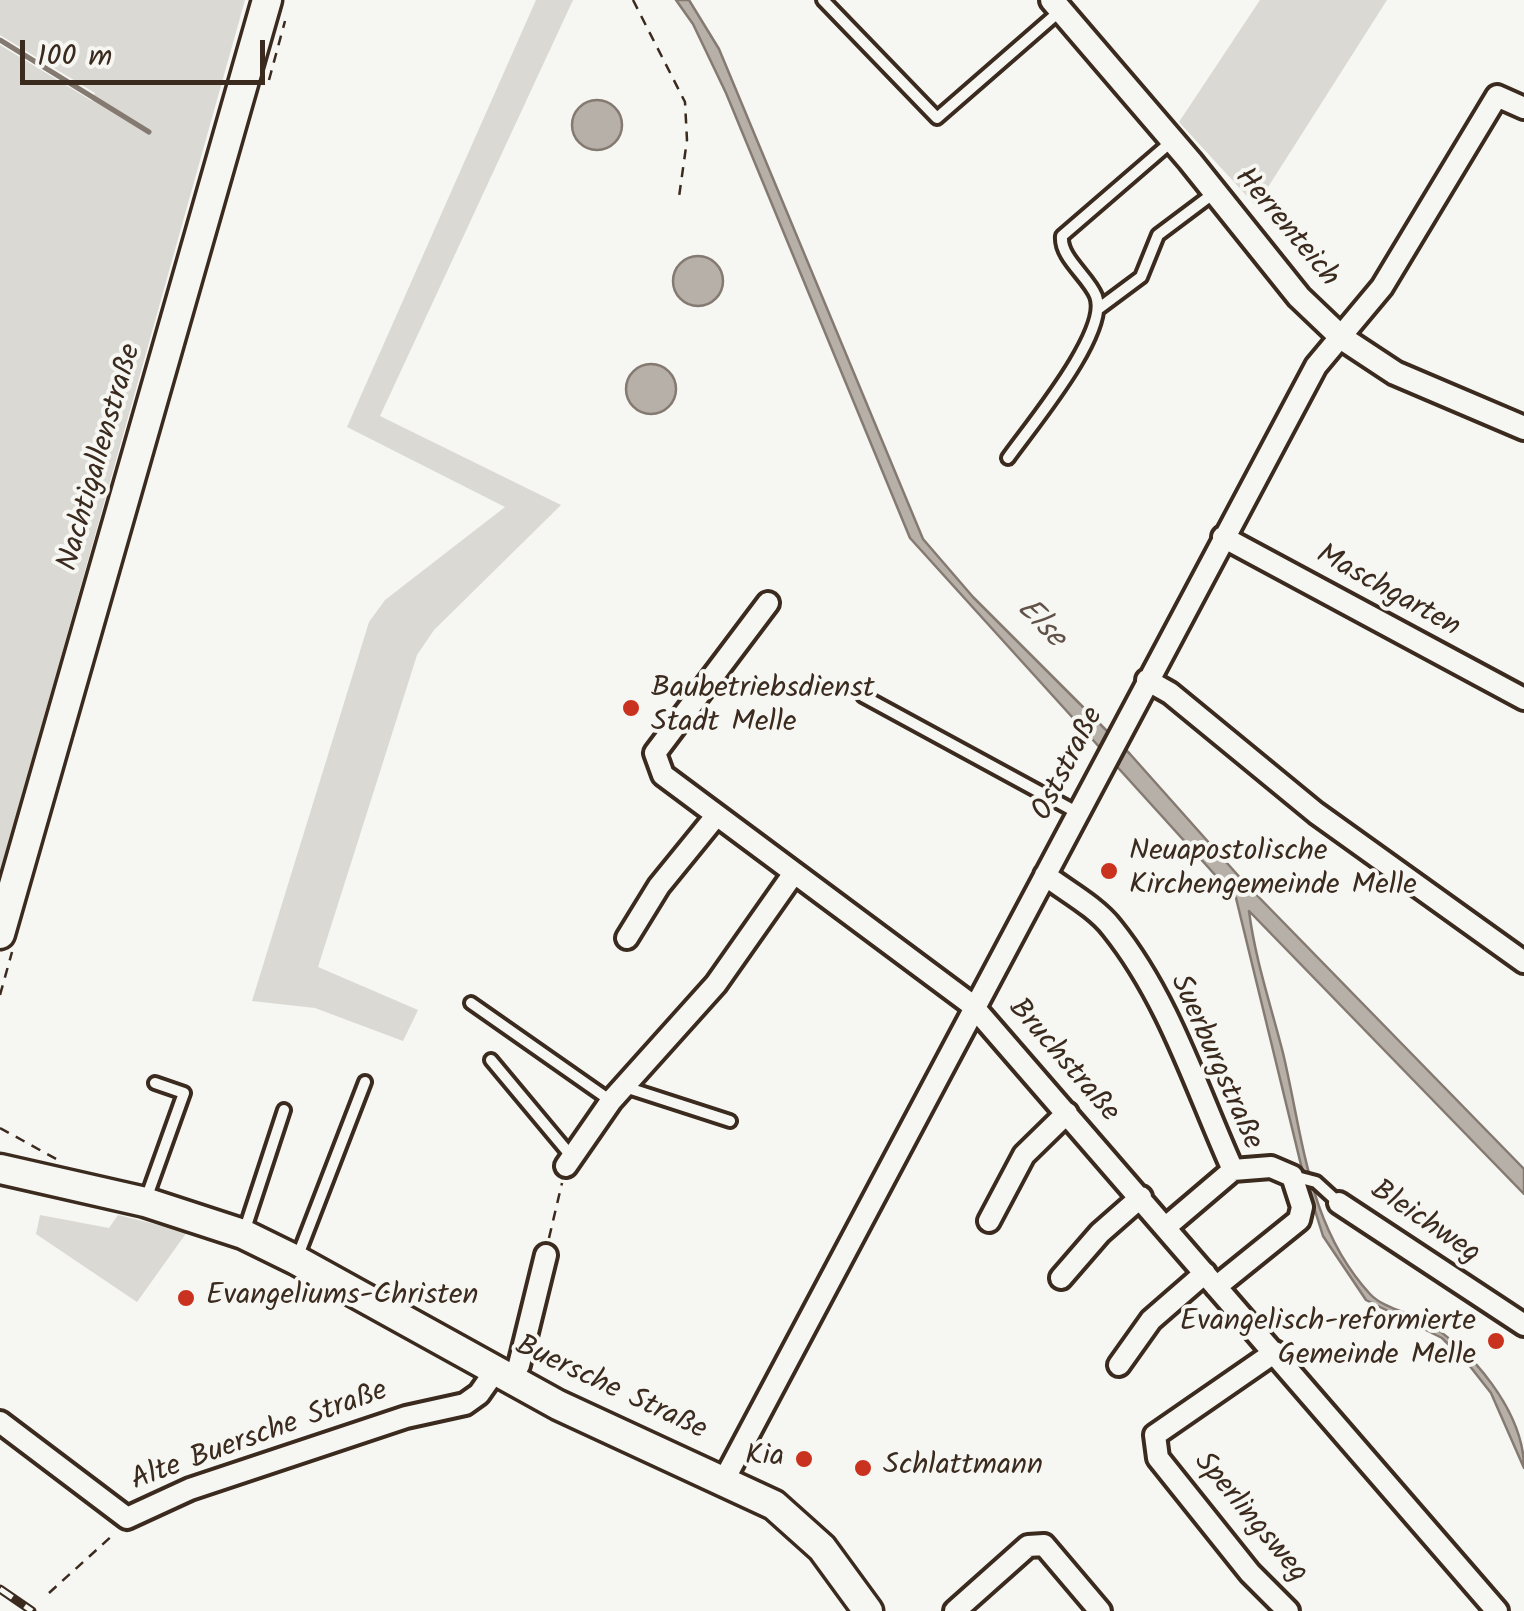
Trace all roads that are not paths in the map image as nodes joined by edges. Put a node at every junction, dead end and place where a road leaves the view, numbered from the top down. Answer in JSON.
{"nodes":[{"id":1,"x":267,"y":0,"type":"edge"},
{"id":2,"x":824,"y":0,"type":"edge"},
{"id":3,"x":1056,"y":5,"type":"edge"},
{"id":4,"x":1524,"y":108,"type":"edge"},
{"id":5,"x":1173,"y":141,"type":"junction"},
{"id":6,"x":1215,"y":192,"type":"junction"},
{"id":7,"x":1098,"y":309,"type":"junction"},
{"id":8,"x":1342,"y":338,"type":"junction"},
{"id":9,"x":1524,"y":428,"type":"edge"},
{"id":10,"x":1008,"y":458,"type":"dead end"},
{"id":11,"x":1223,"y":537,"type":"junction"},
{"id":12,"x":768,"y":603,"type":"dead end"},
{"id":13,"x":1147,"y":680,"type":"junction"},
{"id":14,"x":863,"y":696,"type":"dead end"},
{"id":15,"x":1524,"y":699,"type":"edge"},
{"id":16,"x":1080,"y":814,"type":"junction"},
{"id":17,"x":716,"y":816,"type":"junction"},
{"id":18,"x":794,"y":873,"type":"junction"},
{"id":19,"x":1045,"y":875,"type":"junction"},
{"id":20,"x":0,"y":934,"type":"edge"},
{"id":21,"x":627,"y":938,"type":"dead end"},
{"id":22,"x":1524,"y":962,"type":"edge"},
{"id":23,"x":472,"y":1003,"type":"dead end"},
{"id":24,"x":972,"y":1005,"type":"junction"},
{"id":25,"x":491,"y":1060,"type":"dead end"},
{"id":26,"x":154,"y":1082,"type":"dead end"},
{"id":27,"x":366,"y":1082,"type":"dead end"},
{"id":28,"x":618,"y":1094,"type":"junction"},
{"id":29,"x":284,"y":1110,"type":"dead end"},
{"id":30,"x":1068,"y":1113,"type":"junction"},
{"id":31,"x":730,"y":1121,"type":"dead end"},
{"id":32,"x":569,"y":1161,"type":"joint"},
{"id":33,"x":0,"y":1168,"type":"edge"},
{"id":34,"x":1233,"y":1170,"type":"junction"},
{"id":35,"x":1296,"y":1176,"type":"junction"},
{"id":36,"x":1142,"y":1196,"type":"junction"},
{"id":37,"x":145,"y":1202,"type":"junction"},
{"id":38,"x":1338,"y":1203,"type":"joint"},
{"id":39,"x":989,"y":1220,"type":"dead end"},
{"id":40,"x":1166,"y":1227,"type":"junction"},
{"id":41,"x":243,"y":1234,"type":"junction"},
{"id":42,"x":546,"y":1254,"type":"road end"},
{"id":43,"x":296,"y":1260,"type":"junction"},
{"id":44,"x":1060,"y":1278,"type":"dead end"},
{"id":45,"x":1210,"y":1280,"type":"junction"},
{"id":46,"x":1524,"y":1325,"type":"edge"},
{"id":47,"x":1275,"y":1352,"type":"junction"},
{"id":48,"x":1119,"y":1365,"type":"dead end"},
{"id":49,"x":503,"y":1375,"type":"junction"},
{"id":50,"x":0,"y":1422,"type":"edge"},
{"id":51,"x":724,"y":1480,"type":"junction"},
{"id":52,"x":868,"y":1611,"type":"edge"},
{"id":53,"x":955,"y":1611,"type":"edge"},
{"id":54,"x":1100,"y":1611,"type":"edge"},
{"id":55,"x":1288,"y":1611,"type":"edge"},
{"id":56,"x":1496,"y":1611,"type":"edge"}],
"edges":[{"from":1,"to":20,"type":"main road","name":"Nachtigallenstraße"},
{"from":2,"to":3,"type":"lane"},
{"from":3,"to":5,"type":"street","name":"Herrenteich"},
{"from":4,"to":8,"type":"street","name":"Oststraße"},
{"from":5,"to":6,"type":"street","name":"Herrenteich"},
{"from":5,"to":7,"type":"lane"},
{"from":6,"to":7,"type":"lane"},
{"from":6,"to":8,"type":"street","name":"Herrenteich"},
{"from":7,"to":10,"type":"lane"},
{"from":8,"to":9,"type":"street","name":"Herrenteich"},
{"from":8,"to":11,"type":"street","name":"Oststraße"},
{"from":11,"to":13,"type":"street","name":"Oststraße"},
{"from":11,"to":15,"type":"street","name":"Maschgarten"},
{"from":12,"to":17,"type":"street","name":"Bruchstraße"},
{"from":13,"to":16,"type":"street","name":"Oststraße"},
{"from":13,"to":22,"type":"street"},
{"from":14,"to":16,"type":"lane"},
{"from":16,"to":19,"type":"street","name":"Oststraße"},
{"from":17,"to":18,"type":"street","name":"Bruchstraße"},
{"from":17,"to":21,"type":"street"},
{"from":18,"to":24,"type":"street","name":"Bruchstraße"},
{"from":18,"to":28,"type":"street"},
{"from":19,"to":24,"type":"street","name":"Oststraße"},
{"from":19,"to":34,"type":"street","name":"Suerburgstraße"},
{"from":23,"to":28,"type":"lane"},
{"from":24,"to":30,"type":"street","name":"Bruchstraße"},
{"from":24,"to":51,"type":"street","name":"Oststraße"},
{"from":25,"to":32,"type":"lane"},
{"from":26,"to":37,"type":"lane"},
{"from":27,"to":43,"type":"lane"},
{"from":28,"to":31,"type":"lane"},
{"from":28,"to":32,"type":"street"},
{"from":29,"to":41,"type":"lane"},
{"from":30,"to":36,"type":"street","name":"Bruchstraße"},
{"from":30,"to":39,"type":"street"},
{"from":33,"to":37,"type":"main road","name":"Buersche Straße"},
{"from":34,"to":35,"type":"street"},
{"from":34,"to":40,"type":"street","name":"Suerburgstraße"},
{"from":35,"to":38,"type":"lane","name":"Bleichweg"},
{"from":35,"to":45,"type":"street"},
{"from":36,"to":40,"type":"street","name":"Bruchstraße"},
{"from":36,"to":44,"type":"street"},
{"from":37,"to":41,"type":"main road","name":"Buersche Straße"},
{"from":38,"to":46,"type":"street","name":"Bleichweg"},
{"from":40,"to":45,"type":"street","name":"Bruchstraße"},
{"from":41,"to":43,"type":"main road","name":"Buersche Straße"},
{"from":42,"to":49,"type":"street"},
{"from":43,"to":49,"type":"main road","name":"Buersche Straße"},
{"from":45,"to":47,"type":"street","name":"Bruchstraße"},
{"from":45,"to":48,"type":"street"},
{"from":47,"to":55,"type":"street","name":"Sperlingsweg"},
{"from":47,"to":56,"type":"street","name":"Bruchstraße"},
{"from":49,"to":50,"type":"street","name":"Alte Buersche Straße"},
{"from":49,"to":51,"type":"main road","name":"Buersche Straße"},
{"from":51,"to":52,"type":"main road","name":"Buersche Straße"},
{"from":53,"to":54,"type":"street"}]}
